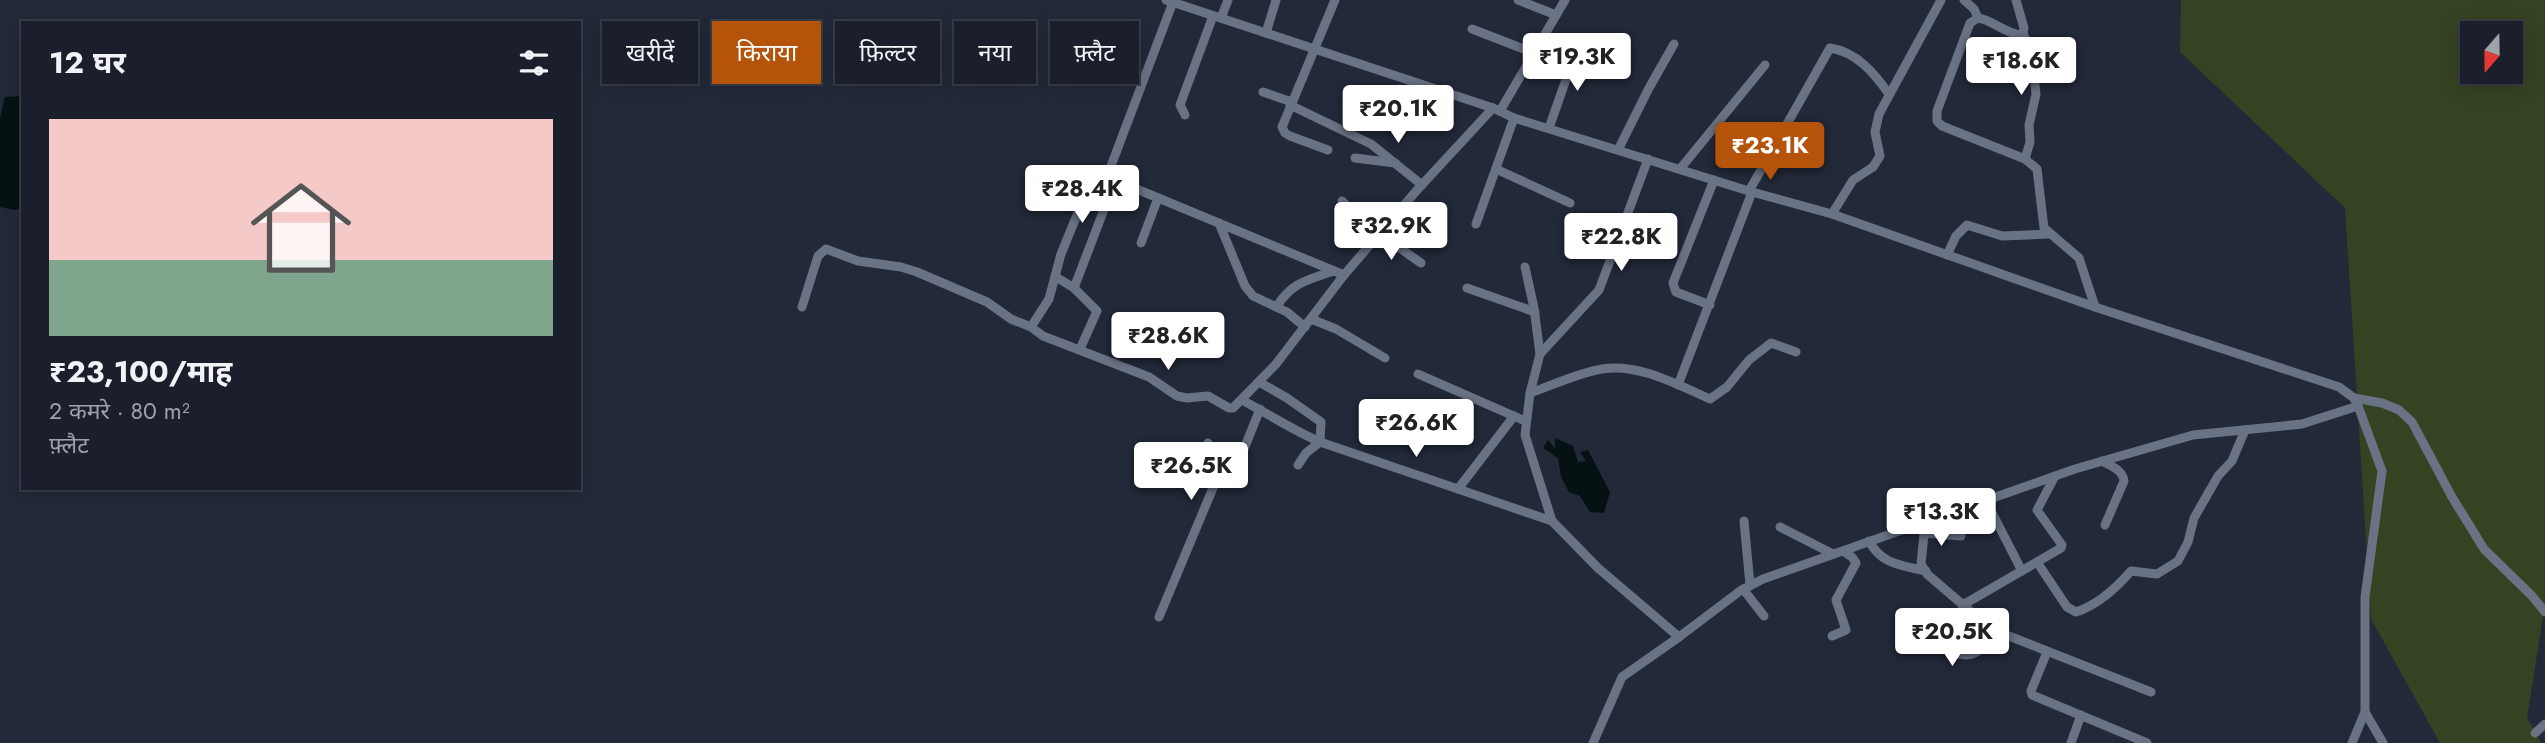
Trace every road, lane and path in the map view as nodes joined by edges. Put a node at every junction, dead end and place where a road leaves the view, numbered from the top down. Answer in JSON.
{"nodes":[{"id":1,"x":1228,"y":0,"type":"edge"},
{"id":2,"x":1276,"y":0,"type":"edge"},
{"id":3,"x":1335,"y":0,"type":"edge"},
{"id":4,"x":1518,"y":0,"type":"edge"},
{"id":5,"x":1565,"y":0,"type":"edge"},
{"id":6,"x":1941,"y":0,"type":"edge"},
{"id":7,"x":1964,"y":0,"type":"edge"},
{"id":8,"x":2016,"y":0,"type":"edge"},
{"id":9,"x":1176,"y":2,"type":"edge"},
{"id":10,"x":1556,"y":15,"type":"junction"},
{"id":11,"x":1217,"y":17,"type":"junction"},
{"id":12,"x":1978,"y":18,"type":"junction"},
{"id":13,"x":1472,"y":29,"type":"dead end"},
{"id":14,"x":1266,"y":33,"type":"junction"},
{"id":15,"x":2023,"y":33,"type":"junction"},
{"id":16,"x":1674,"y":44,"type":"dead end"},
{"id":17,"x":1577,"y":48,"type":"dead end"},
{"id":18,"x":1313,"y":49,"type":"junction"},
{"id":19,"x":1534,"y":53,"type":"junction"},
{"id":20,"x":1765,"y":65,"type":"dead end"},
{"id":21,"x":1263,"y":92,"type":"dead end"},
{"id":22,"x":1889,"y":94,"type":"junction"},
{"id":23,"x":1291,"y":103,"type":"junction"},
{"id":24,"x":1497,"y":110,"type":"junction"},
{"id":25,"x":1185,"y":116,"type":"dead end"},
{"id":26,"x":1514,"y":118,"type":"junction"},
{"id":27,"x":1549,"y":128,"type":"junction"},
{"id":28,"x":1328,"y":150,"type":"dead end"},
{"id":29,"x":1618,"y":150,"type":"junction"},
{"id":30,"x":1355,"y":158,"type":"dead end"},
{"id":31,"x":1648,"y":159,"type":"junction"},
{"id":32,"x":2025,"y":159,"type":"junction"},
{"id":33,"x":1397,"y":163,"type":"junction"},
{"id":34,"x":1111,"y":166,"type":"dead end"},
{"id":35,"x":1496,"y":169,"type":"junction"},
{"id":36,"x":1680,"y":169,"type":"junction"},
{"id":37,"x":1714,"y":180,"type":"junction"},
{"id":38,"x":1125,"y":184,"type":"junction"},
{"id":39,"x":1422,"y":185,"type":"junction"},
{"id":40,"x":1750,"y":192,"type":"junction"},
{"id":41,"x":1158,"y":198,"type":"junction"},
{"id":42,"x":1342,"y":201,"type":"dead end"},
{"id":43,"x":1570,"y":203,"type":"dead end"},
{"id":44,"x":1832,"y":214,"type":"junction"},
{"id":45,"x":1219,"y":223,"type":"junction"},
{"id":46,"x":1476,"y":224,"type":"dead end"},
{"id":47,"x":1379,"y":234,"type":"junction"},
{"id":48,"x":2050,"y":234,"type":"junction"},
{"id":49,"x":1141,"y":243,"type":"dead end"},
{"id":50,"x":1947,"y":255,"type":"junction"},
{"id":51,"x":1421,"y":263,"type":"dead end"},
{"id":52,"x":1525,"y":267,"type":"dead end"},
{"id":53,"x":1333,"y":271,"type":"junction"},
{"id":54,"x":1344,"y":275,"type":"junction"},
{"id":55,"x":1056,"y":277,"type":"junction"},
{"id":56,"x":1074,"y":288,"type":"junction"},
{"id":57,"x":1467,"y":288,"type":"dead end"},
{"id":58,"x":1710,"y":305,"type":"junction"},
{"id":59,"x":802,"y":307,"type":"dead end"},
{"id":60,"x":1276,"y":307,"type":"junction"},
{"id":61,"x":2095,"y":307,"type":"junction"},
{"id":62,"x":1535,"y":312,"type":"junction"},
{"id":63,"x":1308,"y":323,"type":"junction"},
{"id":64,"x":1031,"y":327,"type":"junction"},
{"id":65,"x":1080,"y":349,"type":"junction"},
{"id":66,"x":1796,"y":352,"type":"dead end"},
{"id":67,"x":1540,"y":354,"type":"junction"},
{"id":68,"x":1385,"y":358,"type":"dead end"},
{"id":69,"x":1418,"y":374,"type":"dead end"},
{"id":70,"x":1258,"y":382,"type":"junction"},
{"id":71,"x":1678,"y":386,"type":"junction"},
{"id":72,"x":1530,"y":393,"type":"junction"},
{"id":73,"x":1242,"y":400,"type":"junction"},
{"id":74,"x":2356,"y":402,"type":"junction"},
{"id":75,"x":1260,"y":410,"type":"junction"},
{"id":76,"x":1514,"y":416,"type":"junction"},
{"id":77,"x":1525,"y":421,"type":"junction"},
{"id":78,"x":2245,"y":430,"type":"junction"},
{"id":79,"x":1320,"y":442,"type":"junction"},
{"id":80,"x":1208,"y":443,"type":"dead end"},
{"id":81,"x":2102,"y":461,"type":"junction"},
{"id":82,"x":1298,"y":465,"type":"dead end"},
{"id":83,"x":1222,"y":473,"type":"junction"},
{"id":84,"x":2055,"y":476,"type":"junction"},
{"id":85,"x":1458,"y":489,"type":"junction"},
{"id":86,"x":1986,"y":500,"type":"junction"},
{"id":87,"x":1552,"y":521,"type":"junction"},
{"id":88,"x":1744,"y":521,"type":"dead end"},
{"id":89,"x":2105,"y":524,"type":"dead end"},
{"id":90,"x":1780,"y":527,"type":"dead end"},
{"id":91,"x":1924,"y":528,"type":"junction"},
{"id":92,"x":1961,"y":536,"type":"dead end"},
{"id":93,"x":1869,"y":541,"type":"junction"},
{"id":94,"x":1838,"y":552,"type":"junction"},
{"id":95,"x":2038,"y":562,"type":"junction"},
{"id":96,"x":1926,"y":571,"type":"junction"},
{"id":97,"x":2022,"y":571,"type":"junction"},
{"id":98,"x":1747,"y":587,"type":"junction"},
{"id":99,"x":2532,"y":596,"type":"junction"},
{"id":100,"x":2545,"y":597,"type":"edge"},
{"id":101,"x":1962,"y":604,"type":"junction"},
{"id":102,"x":2545,"y":612,"type":"edge"},
{"id":103,"x":1764,"y":616,"type":"dead end"},
{"id":104,"x":1159,"y":617,"type":"dead end"},
{"id":105,"x":1991,"y":629,"type":"junction"},
{"id":106,"x":1832,"y":636,"type":"dead end"},
{"id":107,"x":1679,"y":637,"type":"junction"},
{"id":108,"x":2047,"y":652,"type":"junction"},
{"id":109,"x":2151,"y":692,"type":"dead end"},
{"id":110,"x":2365,"y":712,"type":"junction"},
{"id":111,"x":2081,"y":715,"type":"junction"},
{"id":112,"x":2545,"y":724,"type":"edge"},
{"id":113,"x":2535,"y":733,"type":"dead end"},
{"id":114,"x":1593,"y":743,"type":"edge"},
{"id":115,"x":2071,"y":743,"type":"edge"},
{"id":116,"x":2147,"y":743,"type":"edge"},
{"id":117,"x":2352,"y":743,"type":"edge"},
{"id":118,"x":2384,"y":743,"type":"edge"}],
"edges":[{"from":1,"to":11,"type":"street"},
{"from":2,"to":14,"type":"street"},
{"from":3,"to":18,"type":"street"},
{"from":4,"to":10,"type":"street"},
{"from":5,"to":10,"type":"street"},
{"from":6,"to":22,"type":"street"},
{"from":7,"to":12,"type":"street"},
{"from":8,"to":15,"type":"street"},
{"from":9,"to":11,"type":"street"},
{"from":9,"to":34,"type":"street"},
{"from":10,"to":19,"type":"street"},
{"from":11,"to":14,"type":"street"},
{"from":11,"to":25,"type":"street"},
{"from":12,"to":15,"type":"street"},
{"from":12,"to":32,"type":"street"},
{"from":13,"to":19,"type":"street"},
{"from":14,"to":18,"type":"street"},
{"from":15,"to":32,"type":"street"},
{"from":16,"to":29,"type":"street"},
{"from":17,"to":27,"type":"street"},
{"from":18,"to":23,"type":"street"},
{"from":18,"to":24,"type":"street"},
{"from":19,"to":24,"type":"street"},
{"from":20,"to":36,"type":"street"},
{"from":21,"to":23,"type":"street"},
{"from":22,"to":40,"type":"street"},
{"from":22,"to":44,"type":"street"},
{"from":23,"to":28,"type":"street"},
{"from":23,"to":33,"type":"street"},
{"from":24,"to":26,"type":"street"},
{"from":24,"to":39,"type":"street"},
{"from":26,"to":27,"type":"street"},
{"from":26,"to":35,"type":"street"},
{"from":27,"to":29,"type":"street"},
{"from":29,"to":31,"type":"street"},
{"from":30,"to":33,"type":"street"},
{"from":31,"to":36,"type":"street"},
{"from":31,"to":67,"type":"street"},
{"from":32,"to":48,"type":"street"},
{"from":33,"to":39,"type":"street"},
{"from":35,"to":43,"type":"street"},
{"from":35,"to":46,"type":"street"},
{"from":36,"to":37,"type":"street"},
{"from":37,"to":40,"type":"street"},
{"from":37,"to":58,"type":"street"},
{"from":38,"to":41,"type":"street"},
{"from":38,"to":55,"type":"street"},
{"from":38,"to":56,"type":"street"},
{"from":39,"to":47,"type":"street"},
{"from":40,"to":44,"type":"street"},
{"from":40,"to":58,"type":"street"},
{"from":41,"to":45,"type":"street"},
{"from":41,"to":49,"type":"street"},
{"from":42,"to":47,"type":"street"},
{"from":44,"to":50,"type":"street"},
{"from":45,"to":53,"type":"street"},
{"from":45,"to":60,"type":"street"},
{"from":47,"to":51,"type":"street"},
{"from":47,"to":54,"type":"street"},
{"from":48,"to":50,"type":"street"},
{"from":48,"to":61,"type":"street"},
{"from":50,"to":61,"type":"street"},
{"from":52,"to":62,"type":"street"},
{"from":53,"to":54,"type":"street"},
{"from":53,"to":60,"type":"street"},
{"from":54,"to":63,"type":"street"},
{"from":55,"to":56,"type":"street"},
{"from":55,"to":64,"type":"street"},
{"from":56,"to":65,"type":"street"},
{"from":57,"to":62,"type":"street"},
{"from":58,"to":71,"type":"street"},
{"from":59,"to":64,"type":"street"},
{"from":60,"to":63,"type":"street"},
{"from":61,"to":74,"type":"street"},
{"from":62,"to":67,"type":"street"},
{"from":63,"to":68,"type":"street"},
{"from":63,"to":70,"type":"street"},
{"from":64,"to":65,"type":"street"},
{"from":65,"to":73,"type":"street"},
{"from":66,"to":71,"type":"street"},
{"from":67,"to":72,"type":"street"},
{"from":69,"to":76,"type":"street"},
{"from":70,"to":73,"type":"street"},
{"from":70,"to":79,"type":"street"},
{"from":71,"to":72,"type":"street"},
{"from":72,"to":77,"type":"street"},
{"from":73,"to":75,"type":"street"},
{"from":74,"to":78,"type":"street"},
{"from":74,"to":99,"type":"street"},
{"from":74,"to":110,"type":"street"},
{"from":75,"to":79,"type":"street"},
{"from":75,"to":83,"type":"street"},
{"from":76,"to":77,"type":"street"},
{"from":76,"to":85,"type":"street"},
{"from":77,"to":87,"type":"street"},
{"from":78,"to":81,"type":"street"},
{"from":78,"to":95,"type":"street"},
{"from":79,"to":82,"type":"street"},
{"from":79,"to":85,"type":"street"},
{"from":80,"to":83,"type":"street"},
{"from":81,"to":84,"type":"street"},
{"from":81,"to":89,"type":"street"},
{"from":83,"to":104,"type":"street"},
{"from":84,"to":86,"type":"street"},
{"from":84,"to":95,"type":"street"},
{"from":85,"to":87,"type":"street"},
{"from":86,"to":91,"type":"street"},
{"from":86,"to":97,"type":"street"},
{"from":87,"to":107,"type":"street"},
{"from":88,"to":98,"type":"street"},
{"from":90,"to":94,"type":"street"},
{"from":91,"to":92,"type":"street"},
{"from":91,"to":93,"type":"street"},
{"from":91,"to":96,"type":"street"},
{"from":93,"to":94,"type":"street"},
{"from":93,"to":96,"type":"street"},
{"from":94,"to":98,"type":"street"},
{"from":94,"to":106,"type":"street"},
{"from":95,"to":97,"type":"street"},
{"from":96,"to":101,"type":"street"},
{"from":97,"to":101,"type":"street"},
{"from":98,"to":103,"type":"street"},
{"from":98,"to":107,"type":"street"},
{"from":99,"to":100,"type":"street"},
{"from":99,"to":102,"type":"street"},
{"from":101,"to":105,"type":"street"},
{"from":101,"to":105,"type":"street"},
{"from":105,"to":108,"type":"street"},
{"from":107,"to":114,"type":"street"},
{"from":108,"to":109,"type":"street"},
{"from":108,"to":111,"type":"street"},
{"from":110,"to":117,"type":"street"},
{"from":110,"to":118,"type":"street"},
{"from":111,"to":115,"type":"street"},
{"from":111,"to":116,"type":"street"},
{"from":112,"to":113,"type":"street"}]}
